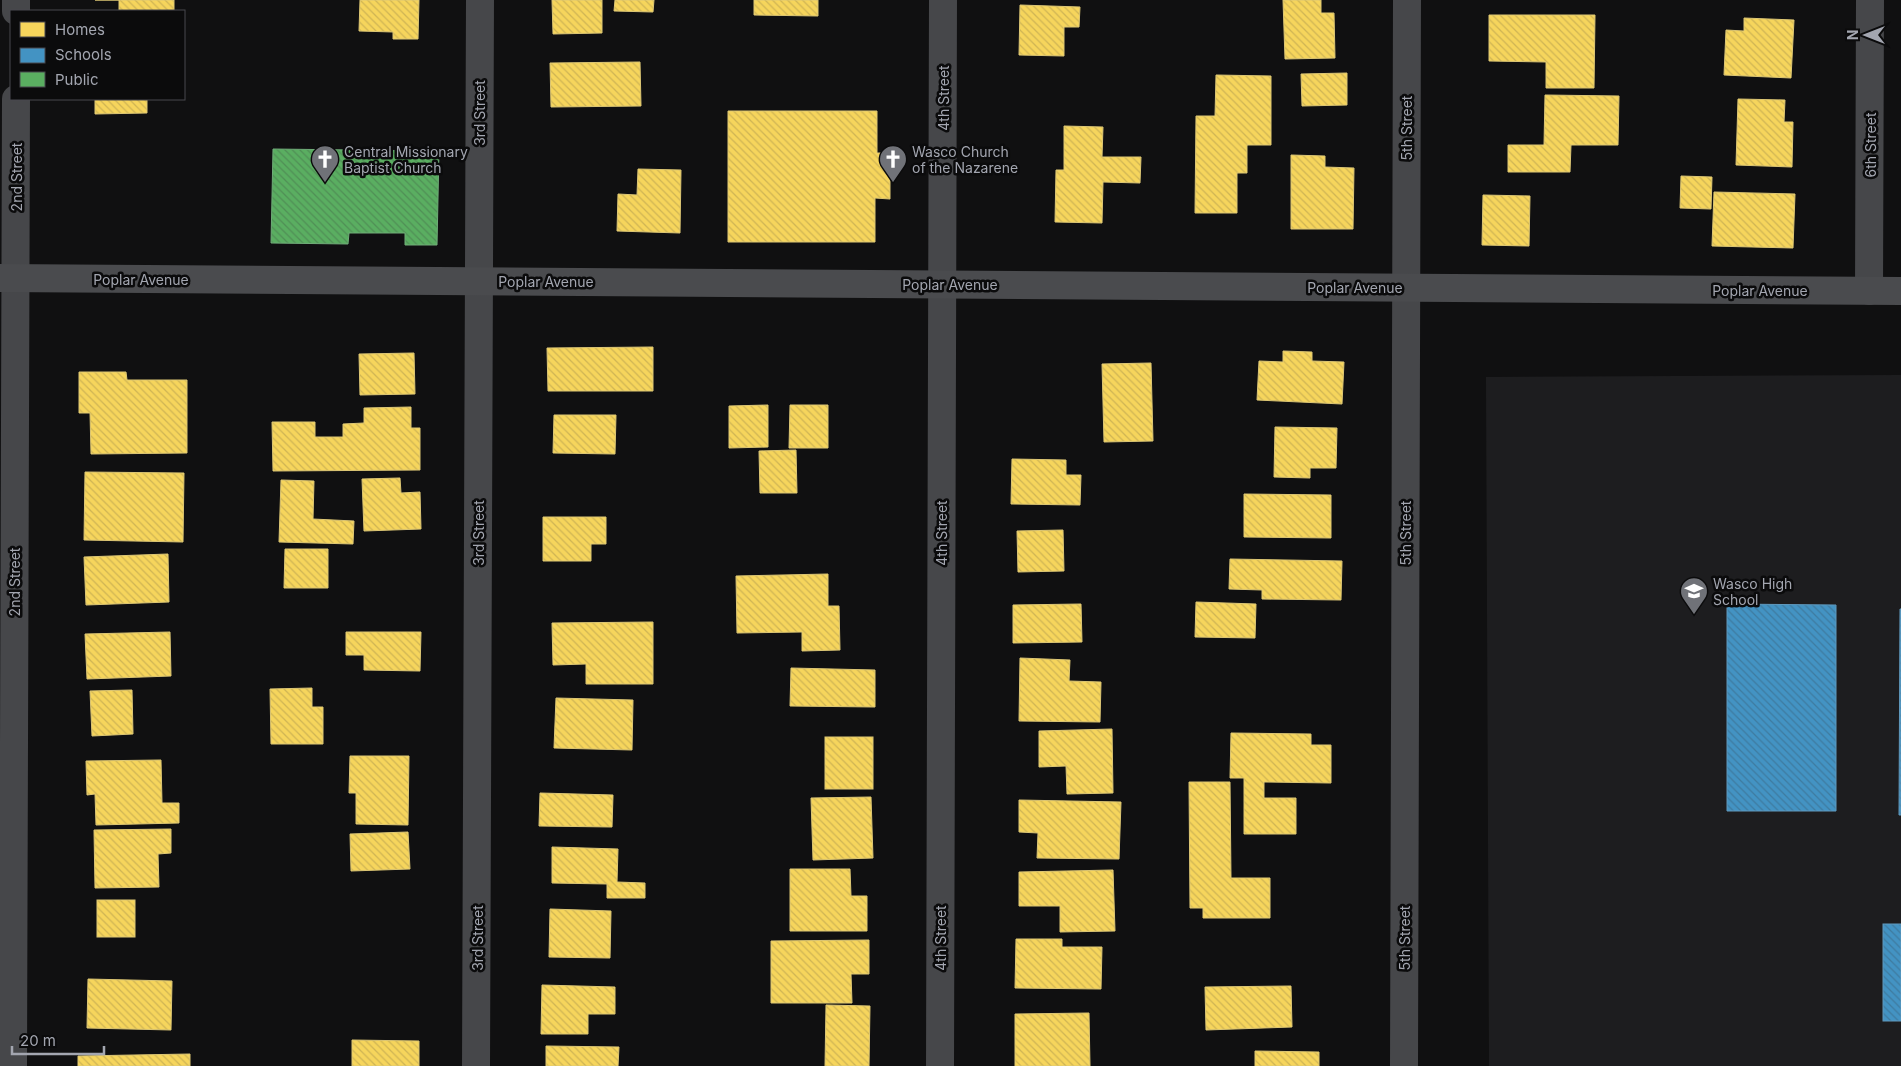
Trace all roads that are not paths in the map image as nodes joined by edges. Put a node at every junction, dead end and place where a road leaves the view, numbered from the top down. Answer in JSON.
{"nodes":[{"id":1,"x":480,"y":0,"type":"edge"},
{"id":2,"x":943,"y":0,"type":"edge"},
{"id":3,"x":1407,"y":0,"type":"edge"},
{"id":4,"x":1870,"y":0,"type":"edge"},
{"id":5,"x":16,"y":100,"type":"edge"},
{"id":6,"x":8,"y":278,"type":"edge"},
{"id":7,"x":479,"y":281,"type":"junction"},
{"id":8,"x":942,"y":284,"type":"junction"},
{"id":9,"x":1406,"y":287,"type":"junction"},
{"id":10,"x":1869,"y":291,"type":"junction"},
{"id":11,"x":1901,"y":291,"type":"edge"},
{"id":12,"x":13,"y":1066,"type":"edge"},
{"id":13,"x":476,"y":1066,"type":"edge"},
{"id":14,"x":940,"y":1066,"type":"edge"},
{"id":15,"x":1404,"y":1066,"type":"edge"}],
"edges":[{"from":1,"to":7,"type":"street","name":"3rd Street"},
{"from":2,"to":8,"type":"street","name":"4th Street"},
{"from":3,"to":9,"type":"street","name":"5th Street"},
{"from":4,"to":10,"type":"street","name":"6th Street"},
{"from":5,"to":6,"type":"street","name":"2nd Street"},
{"from":6,"to":7,"type":"main road","name":"Poplar Avenue"},
{"from":6,"to":12,"type":"street","name":"2nd Street"},
{"from":7,"to":8,"type":"main road","name":"Poplar Avenue"},
{"from":7,"to":13,"type":"street","name":"3rd Street"},
{"from":8,"to":9,"type":"main road","name":"Poplar Avenue"},
{"from":8,"to":14,"type":"street","name":"4th Street"},
{"from":9,"to":10,"type":"main road","name":"Poplar Avenue"},
{"from":9,"to":15,"type":"street","name":"5th Street"},
{"from":10,"to":11,"type":"main road","name":"Poplar Avenue"}]}
